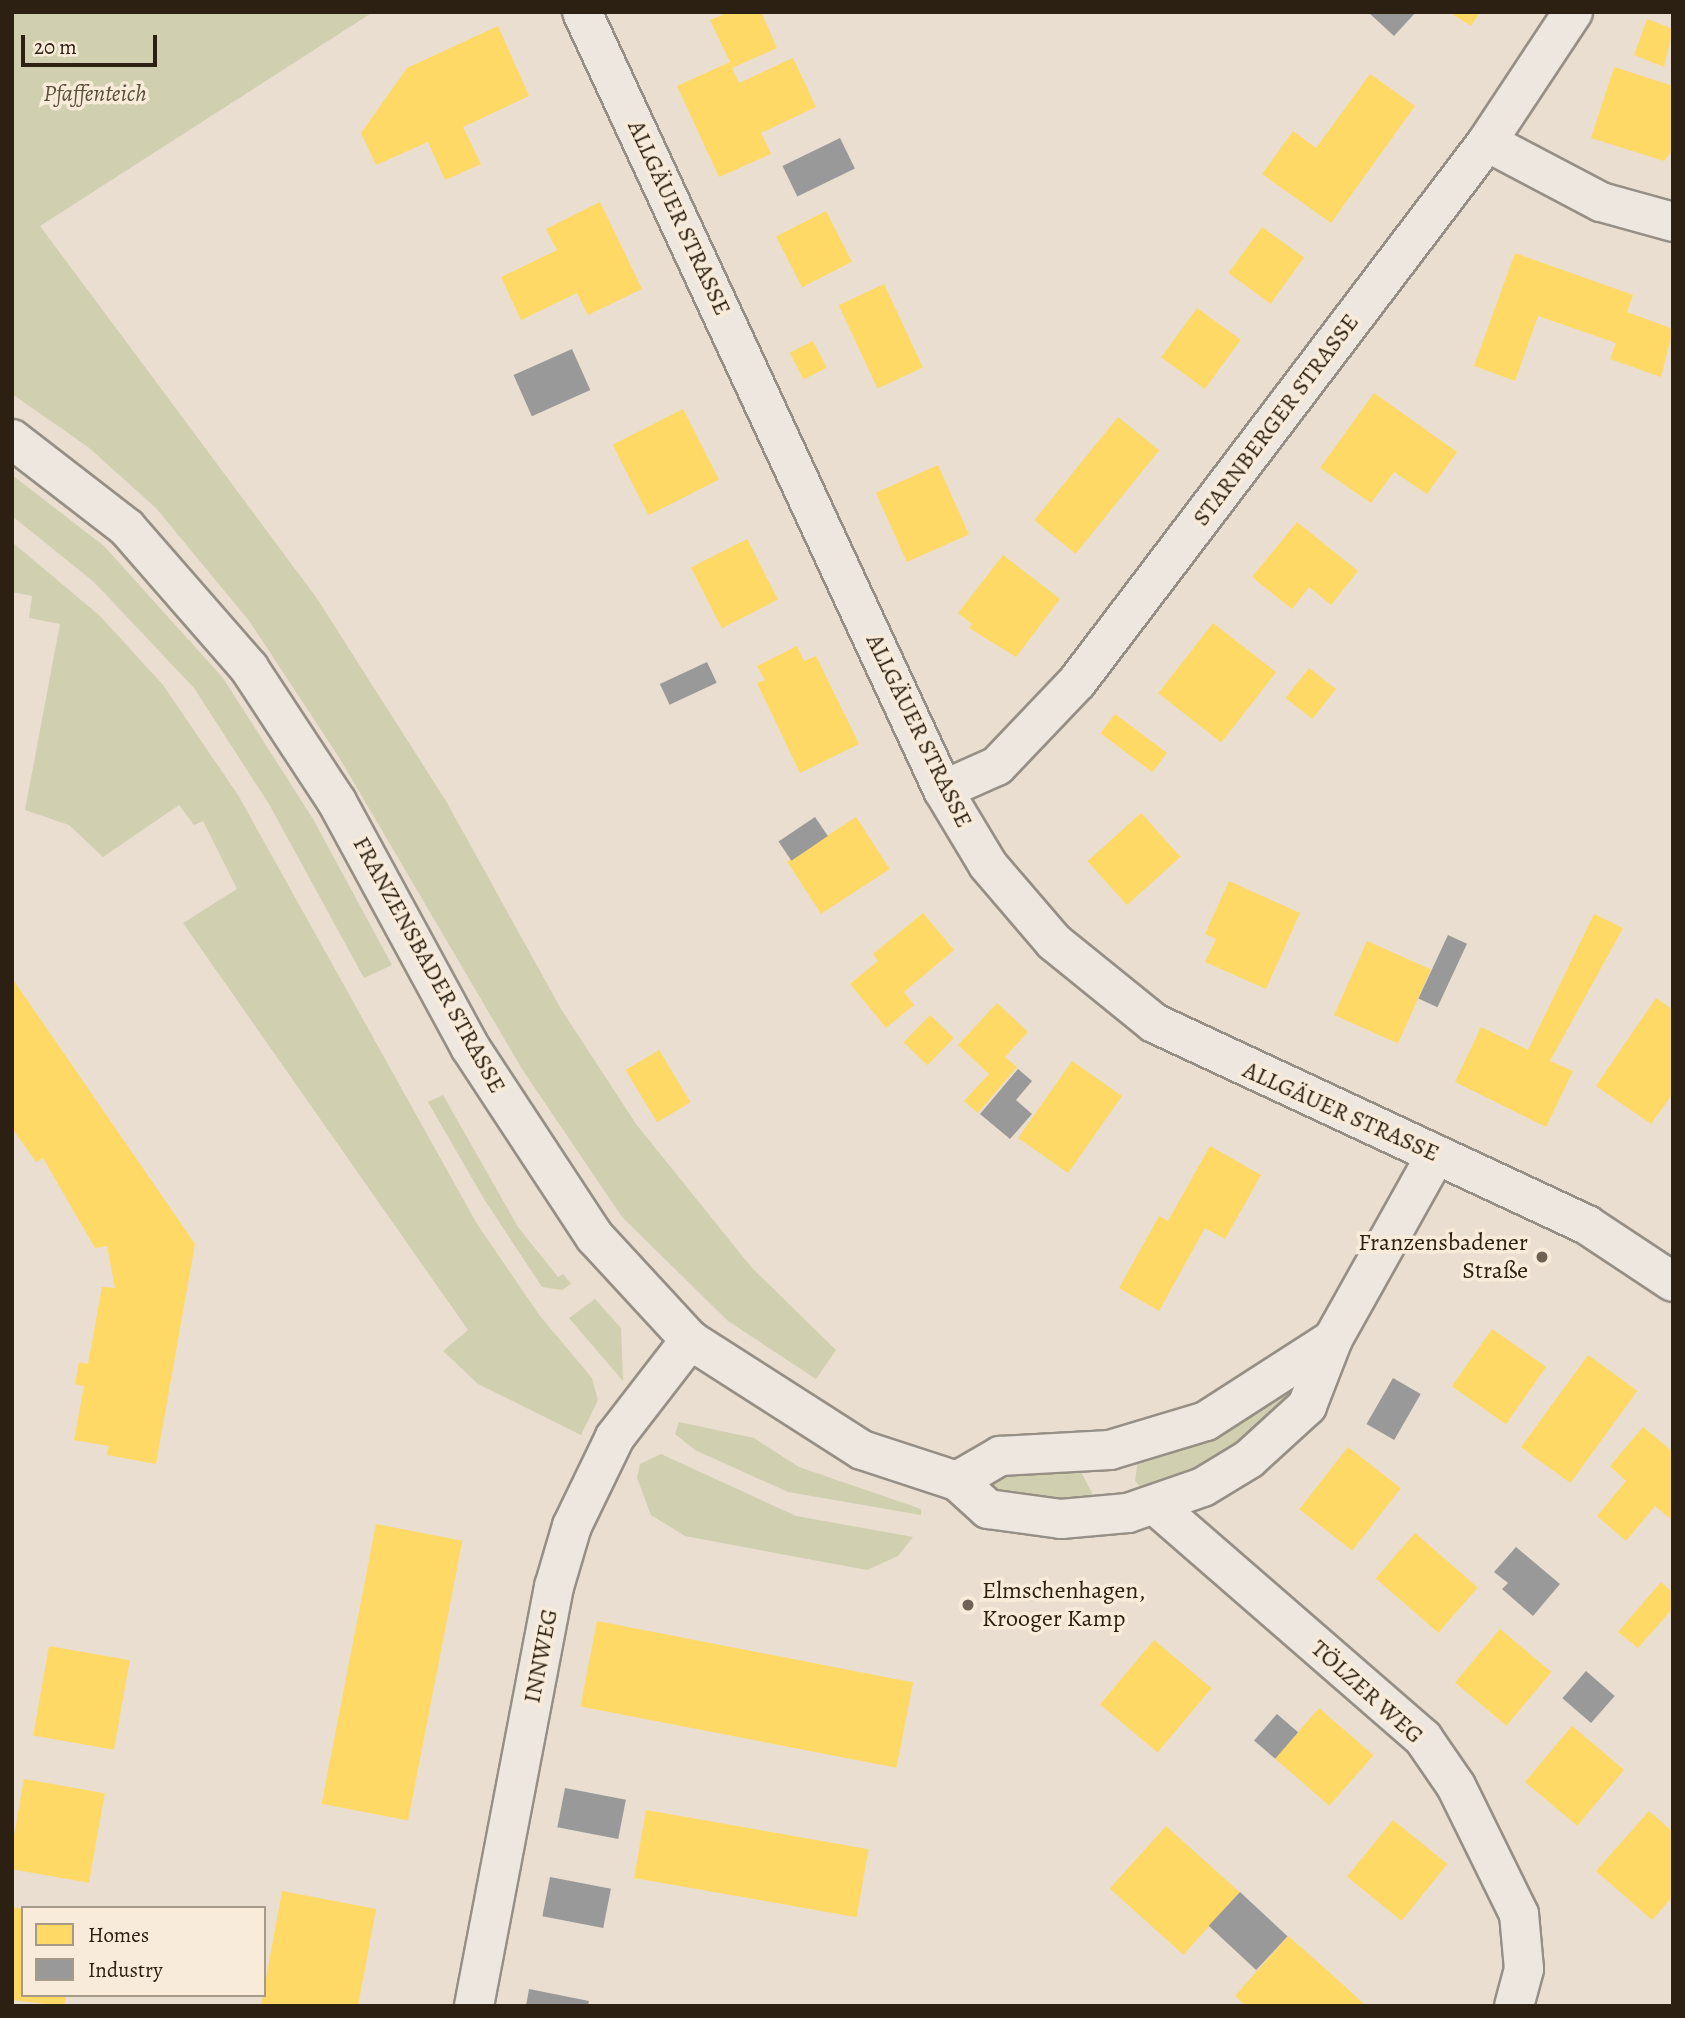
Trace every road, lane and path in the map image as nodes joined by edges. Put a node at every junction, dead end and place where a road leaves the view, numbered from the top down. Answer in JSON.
{"nodes":[{"id":1,"x":582,"y":12,"type":"edge"},
{"id":2,"x":1573,"y":12,"type":"edge"},
{"id":3,"x":1487,"y":142,"type":"junction"},
{"id":4,"x":1673,"y":222,"type":"edge"},
{"id":5,"x":12,"y":439,"type":"edge"},
{"id":6,"x":943,"y":790,"type":"junction"},
{"id":7,"x":1436,"y":1155,"type":"junction"},
{"id":8,"x":1673,"y":1282,"type":"edge"},
{"id":9,"x":1333,"y":1339,"type":"junction"},
{"id":10,"x":691,"y":1340,"type":"junction"},
{"id":11,"x":957,"y":1481,"type":"junction"},
{"id":12,"x":1156,"y":1506,"type":"junction"},
{"id":13,"x":474,"y":2006,"type":"edge"},
{"id":14,"x":1514,"y":2006,"type":"edge"}],
"edges":[{"from":1,"to":6,"type":"street","name":"ALLGÄUER STRASSE"},
{"from":2,"to":3,"type":"street","name":"STARNBERGER STRASSE"},
{"from":3,"to":4,"type":"street"},
{"from":3,"to":6,"type":"street","name":"STARNBERGER STRASSE"},
{"from":5,"to":10,"type":"street","name":"FRANZENSBADER STRASSE"},
{"from":6,"to":7,"type":"street","name":"ALLGÄUER STRASSE"},
{"from":7,"to":8,"type":"street","name":"ALLGÄUER STRASSE"},
{"from":7,"to":9,"type":"street","name":"FRANZENSBADER STRASSE"},
{"from":9,"to":11,"type":"street","name":"FRANZENSBADER STRASSE"},
{"from":9,"to":12,"type":"street","name":"FRANZENSBADER STRASSE"},
{"from":10,"to":11,"type":"street","name":"FRANZENSBADER STRASSE"},
{"from":10,"to":13,"type":"street","name":"INNWEG"},
{"from":11,"to":12,"type":"street","name":"FRANZENSBADER STRASSE"},
{"from":12,"to":14,"type":"street","name":"TÖLZER WEG"}]}
